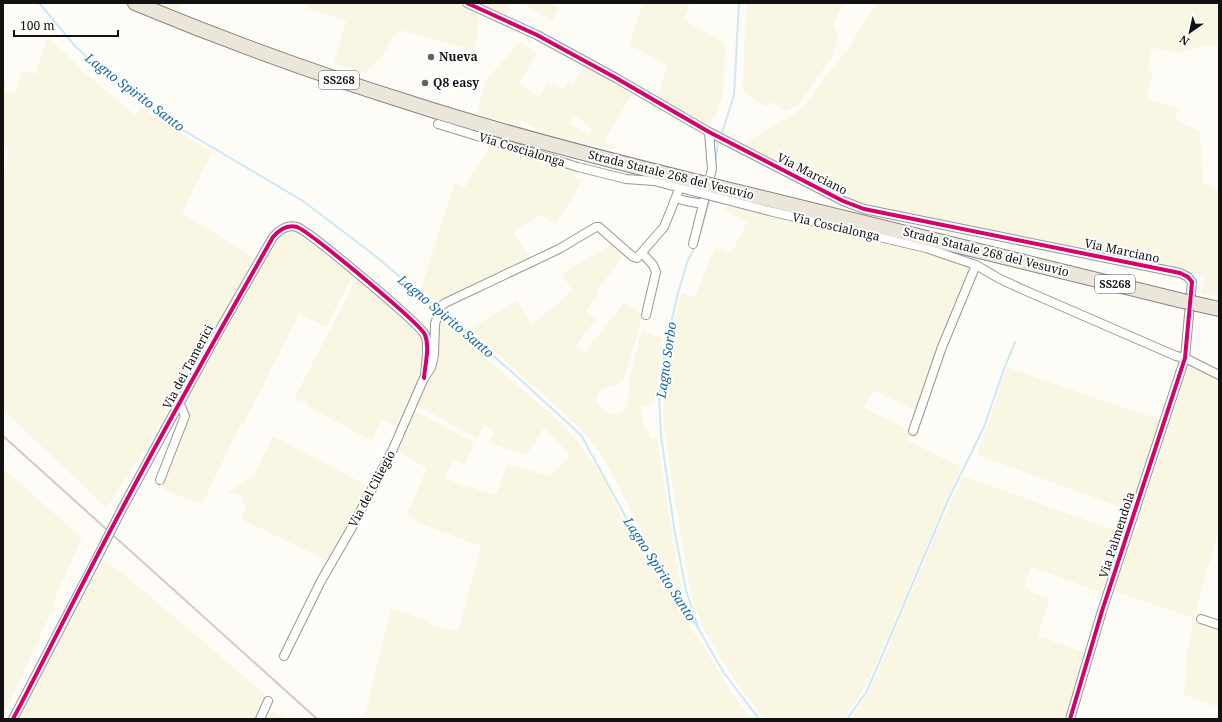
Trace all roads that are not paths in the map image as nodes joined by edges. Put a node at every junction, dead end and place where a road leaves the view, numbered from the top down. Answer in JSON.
{"nodes":[{"id":1,"x":135,"y":3,"type":"edge"},
{"id":2,"x":467,"y":3,"type":"edge"},
{"id":3,"x":438,"y":124,"type":"dead end"},
{"id":4,"x":709,"y":132,"type":"junction"},
{"id":5,"x":695,"y":186,"type":"junction"},
{"id":6,"x":680,"y":187,"type":"junction"},
{"id":7,"x":721,"y":193,"type":"junction"},
{"id":8,"x":676,"y":198,"type":"junction"},
{"id":9,"x":703,"y":204,"type":"junction"},
{"id":10,"x":693,"y":244,"type":"dead end"},
{"id":11,"x":642,"y":252,"type":"junction"},
{"id":12,"x":976,"y":265,"type":"junction"},
{"id":13,"x":1180,"y":273,"type":"joint"},
{"id":14,"x":1210,"y":306,"type":"edge"},
{"id":15,"x":646,"y":315,"type":"dead end"},
{"id":16,"x":1184,"y":358,"type":"junction"},
{"id":17,"x":1219,"y":375,"type":"edge"},
{"id":18,"x":424,"y":378,"type":"junction"},
{"id":19,"x":180,"y":404,"type":"junction"},
{"id":20,"x":913,"y":431,"type":"dead end"},
{"id":21,"x":160,"y":480,"type":"dead end"},
{"id":22,"x":1201,"y":619,"type":"dead end"},
{"id":23,"x":1219,"y":625,"type":"edge"},
{"id":24,"x":284,"y":656,"type":"dead end"},
{"id":25,"x":268,"y":701,"type":"dead end"},
{"id":26,"x":13,"y":719,"type":"edge"},
{"id":27,"x":260,"y":719,"type":"edge"},
{"id":28,"x":1070,"y":719,"type":"edge"}],
"edges":[{"from":1,"to":5,"type":"highway","name":"Strada Statale 268 del Vesuvio","number":"SS268"},
{"from":2,"to":4,"type":"street","name":"Via Marciano"},
{"from":3,"to":6,"type":"street","name":"Via Coscialonga"},
{"from":4,"to":9,"type":"street"},
{"from":4,"to":13,"type":"street","name":"Via Marciano"},
{"from":5,"to":6,"type":"street","name":"Via Coscialonga"},
{"from":5,"to":7,"type":"highway","name":"Strada Statale 268 del Vesuvio","number":"SS268","bridge":true},
{"from":6,"to":8,"type":"street"},
{"from":7,"to":12,"type":"street","name":"Via Coscialonga"},
{"from":7,"to":14,"type":"highway","name":"Strada Statale 268 del Vesuvio","number":"SS268","bridge":true},
{"from":8,"to":9,"type":"street"},
{"from":8,"to":11,"type":"street"},
{"from":9,"to":10,"type":"street"},
{"from":11,"to":15,"type":"street"},
{"from":11,"to":18,"type":"street","name":"Via del Ciliegio"},
{"from":12,"to":16,"type":"street","name":"Via Coscialonga"},
{"from":12,"to":20,"type":"street"},
{"from":13,"to":16,"type":"street","name":"Via Palmendola"},
{"from":16,"to":17,"type":"street","name":"Via Coscialonga"},
{"from":16,"to":28,"type":"street","name":"Via Palmendola"},
{"from":18,"to":19,"type":"street","name":"Via dei Tamerici"},
{"from":18,"to":24,"type":"street","name":"Via del Ciliegio"},
{"from":19,"to":21,"type":"street"},
{"from":19,"to":26,"type":"street","name":"Via dei Tamerici","bridge":true},
{"from":22,"to":23,"type":"street"},
{"from":25,"to":27,"type":"street"}]}
